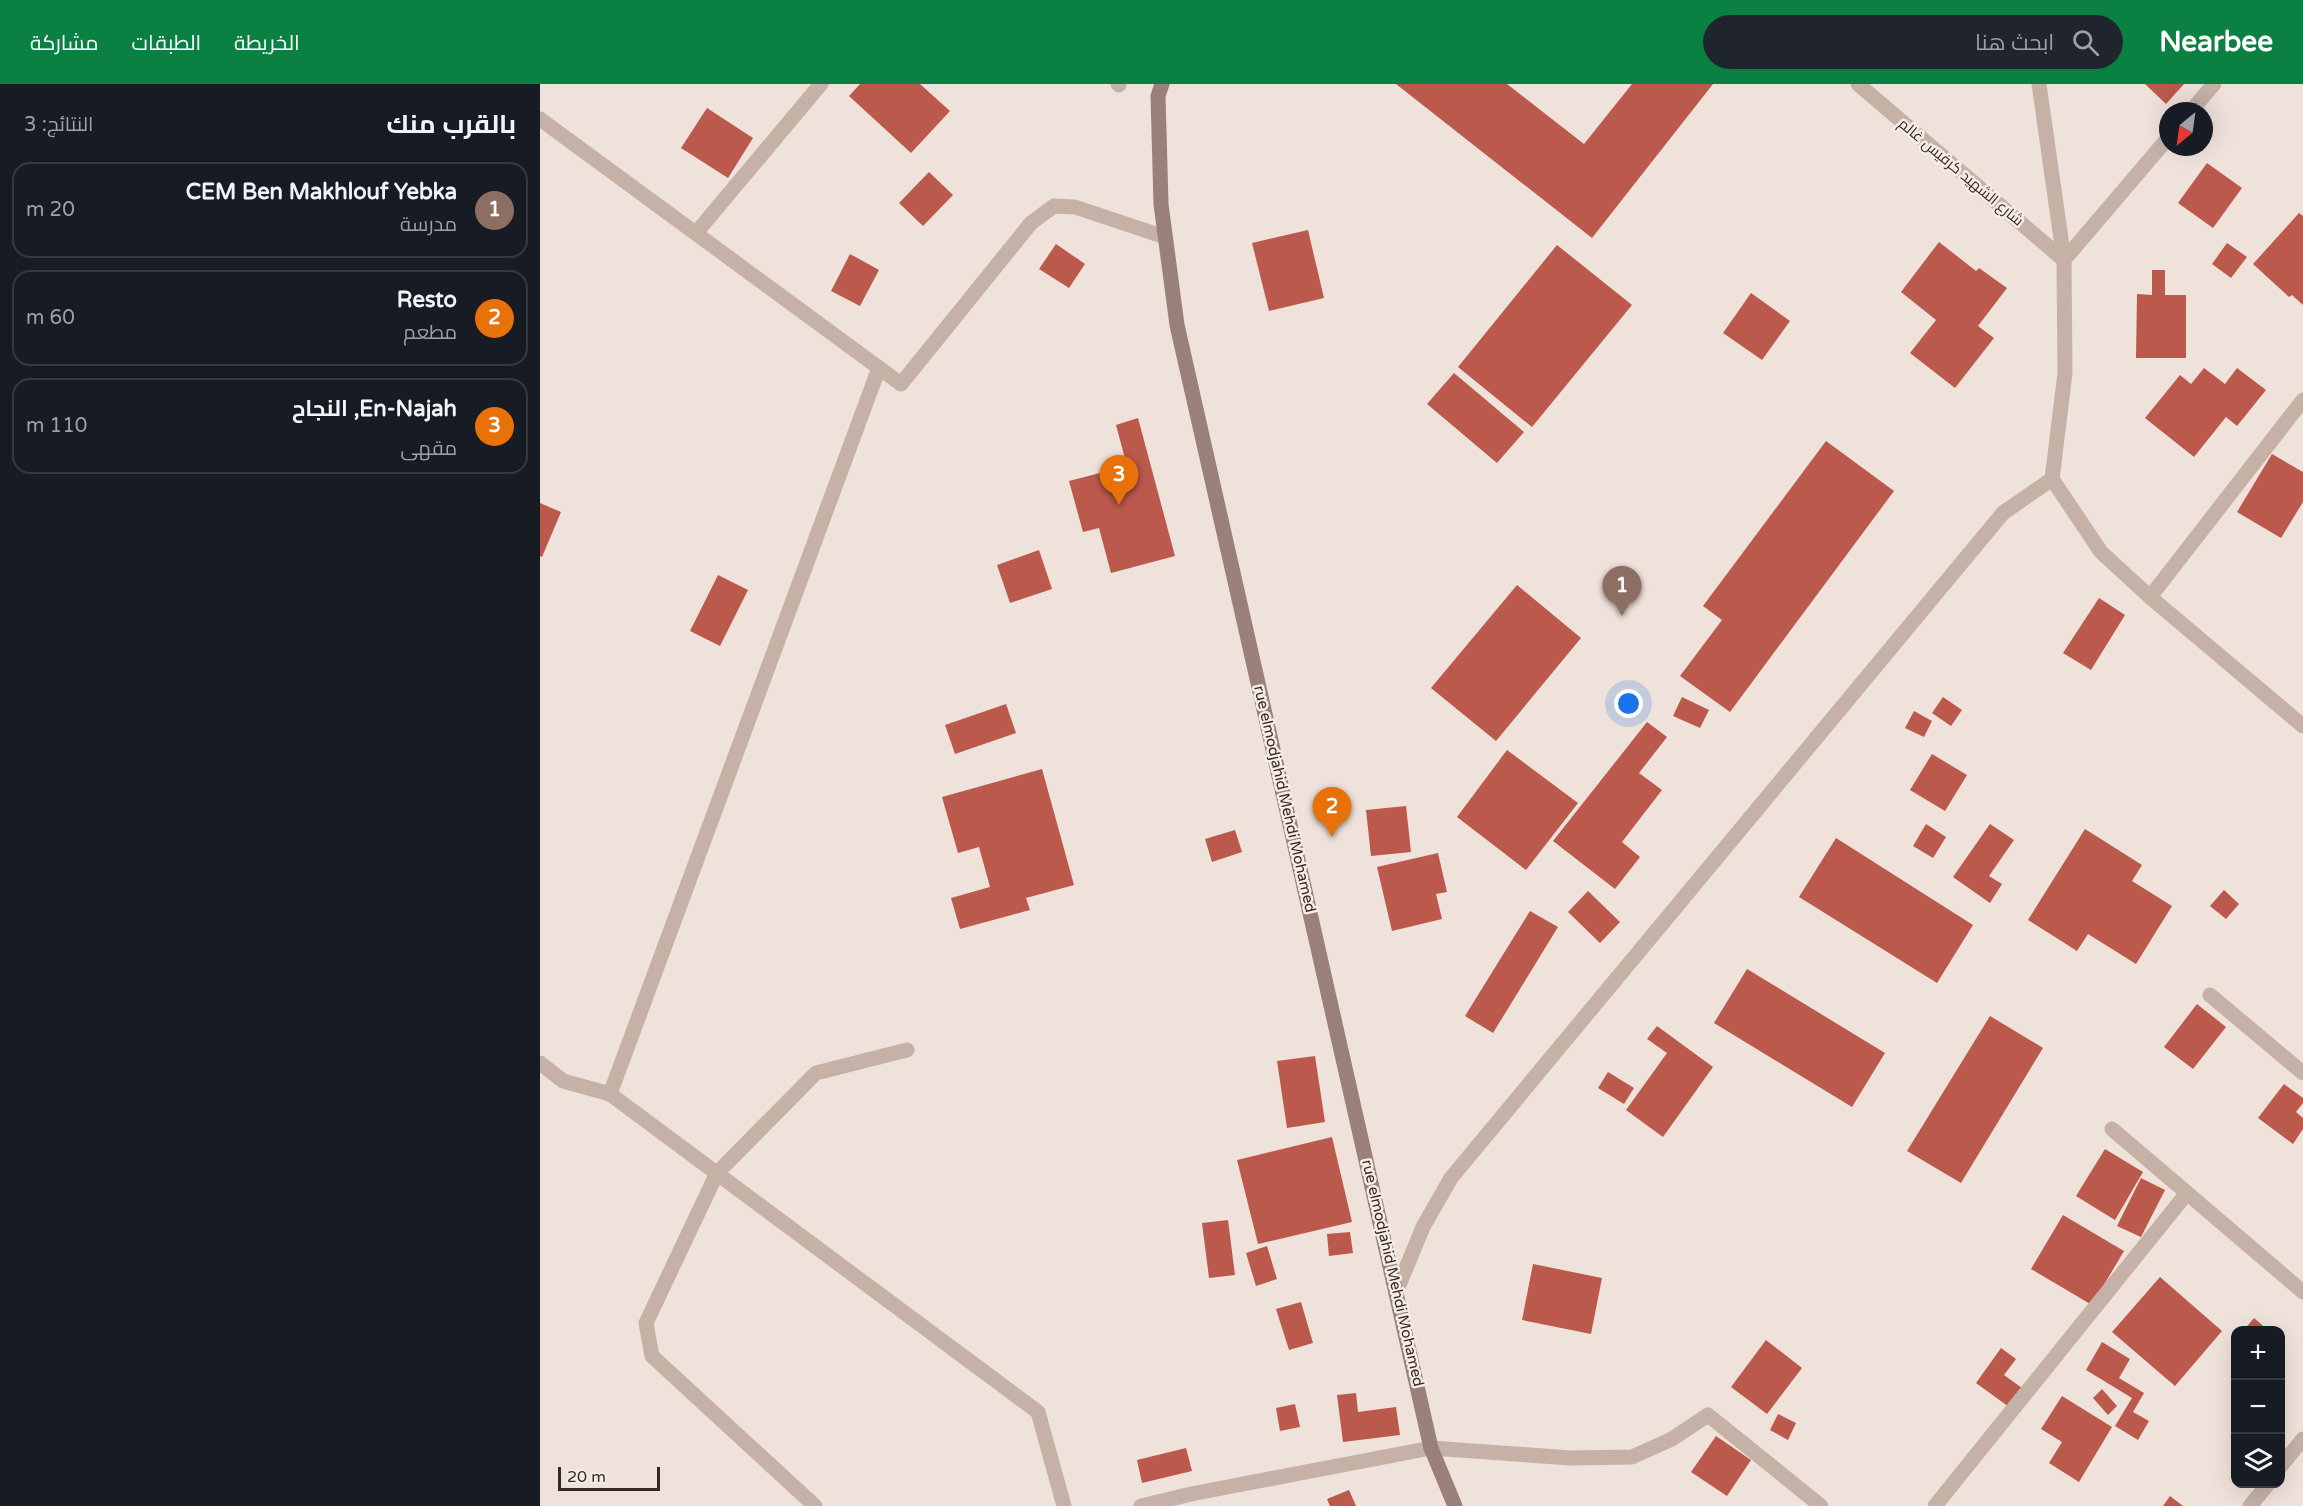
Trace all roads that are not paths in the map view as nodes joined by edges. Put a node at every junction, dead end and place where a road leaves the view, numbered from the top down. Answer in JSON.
{"nodes":[{"id":1,"x":821,"y":84,"type":"edge"},
{"id":2,"x":1162,"y":84,"type":"edge"},
{"id":3,"x":1858,"y":84,"type":"edge"},
{"id":4,"x":2039,"y":84,"type":"edge"},
{"id":5,"x":2214,"y":84,"type":"edge"},
{"id":6,"x":2199,"y":102,"type":"edge"},
{"id":7,"x":540,"y":119,"type":"edge"},
{"id":8,"x":2159,"y":149,"type":"edge"},
{"id":9,"x":696,"y":233,"type":"junction"},
{"id":10,"x":1165,"y":237,"type":"junction"},
{"id":11,"x":2064,"y":260,"type":"junction"},
{"id":12,"x":879,"y":368,"type":"junction"},
{"id":13,"x":2303,"y":400,"type":"edge"},
{"id":14,"x":2052,"y":478,"type":"junction"},
{"id":15,"x":2150,"y":597,"type":"junction"},
{"id":16,"x":2303,"y":726,"type":"edge"},
{"id":17,"x":2210,"y":995,"type":"dead end"},
{"id":18,"x":907,"y":1050,"type":"dead end"},
{"id":19,"x":540,"y":1063,"type":"edge"},
{"id":20,"x":2303,"y":1073,"type":"edge"},
{"id":21,"x":610,"y":1094,"type":"junction"},
{"id":22,"x":2112,"y":1129,"type":"dead end"},
{"id":23,"x":717,"y":1173,"type":"junction"},
{"id":24,"x":2187,"y":1193,"type":"junction"},
{"id":25,"x":1397,"y":1290,"type":"junction"},
{"id":26,"x":2303,"y":1292,"type":"edge"},
{"id":27,"x":2303,"y":1439,"type":"edge"},
{"id":28,"x":1431,"y":1448,"type":"junction"},
{"id":29,"x":2285,"y":1461,"type":"edge"},
{"id":30,"x":2265,"y":1488,"type":"edge"},
{"id":31,"x":1193,"y":1500,"type":"edge"},
{"id":32,"x":815,"y":1506,"type":"edge"},
{"id":33,"x":1064,"y":1506,"type":"edge"},
{"id":34,"x":1141,"y":1506,"type":"edge"},
{"id":35,"x":1455,"y":1506,"type":"edge"},
{"id":36,"x":1821,"y":1506,"type":"edge"},
{"id":37,"x":1935,"y":1506,"type":"edge"},
{"id":38,"x":2250,"y":1506,"type":"edge"}],
"edges":[{"from":1,"to":9,"type":"street"},
{"from":2,"to":10,"type":"main road","name":"rue elmodjahid Mehdi Mohamed"},
{"from":3,"to":11,"type":"street","name":"شارع الشهيد كرفيس غالم"},
{"from":4,"to":11,"type":"street"},
{"from":5,"to":6,"type":"street"},
{"from":7,"to":9,"type":"street"},
{"from":8,"to":11,"type":"street"},
{"from":9,"to":12,"type":"street"},
{"from":10,"to":12,"type":"street"},
{"from":10,"to":25,"type":"main road","name":"rue elmodjahid Mehdi Mohamed"},
{"from":11,"to":14,"type":"street"},
{"from":12,"to":21,"type":"street"},
{"from":13,"to":15,"type":"street"},
{"from":14,"to":15,"type":"street"},
{"from":14,"to":25,"type":"street"},
{"from":15,"to":16,"type":"street"},
{"from":17,"to":20,"type":"street"},
{"from":18,"to":23,"type":"street"},
{"from":19,"to":21,"type":"street"},
{"from":21,"to":23,"type":"street"},
{"from":22,"to":24,"type":"street"},
{"from":23,"to":32,"type":"street"},
{"from":23,"to":33,"type":"street"},
{"from":24,"to":26,"type":"street"},
{"from":24,"to":37,"type":"street"},
{"from":25,"to":28,"type":"main road","name":"rue elmodjahid Mehdi Mohamed"},
{"from":27,"to":29,"type":"street"},
{"from":28,"to":31,"type":"street"},
{"from":28,"to":35,"type":"main road","name":"rue elmodjahid Mehdi Mohamed"},
{"from":28,"to":36,"type":"street"},
{"from":30,"to":38,"type":"street"},
{"from":31,"to":34,"type":"street"}]}
